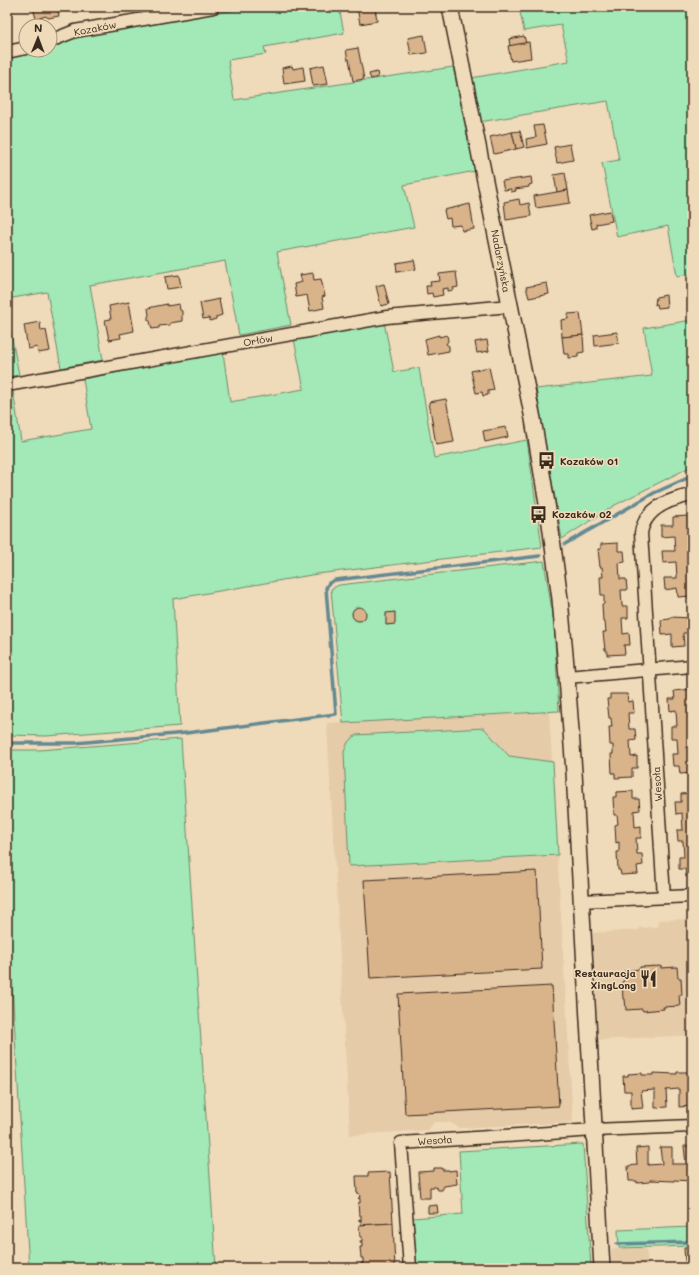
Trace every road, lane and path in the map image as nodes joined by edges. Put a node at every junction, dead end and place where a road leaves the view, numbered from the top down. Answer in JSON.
{"nodes":[{"id":1,"x":213,"y":7,"type":"edge"},
{"id":2,"x":450,"y":7,"type":"edge"},
{"id":3,"x":58,"y":38,"type":"edge"},
{"id":4,"x":18,"y":50,"type":"edge"},
{"id":5,"x":7,"y":52,"type":"edge"},
{"id":6,"x":510,"y":306,"type":"junction"},
{"id":7,"x":7,"y":385,"type":"edge"},
{"id":8,"x":692,"y":495,"type":"edge"},
{"id":9,"x":692,"y":666,"type":"edge"},
{"id":10,"x":650,"y":670,"type":"junction"},
{"id":11,"x":567,"y":677,"type":"junction"},
{"id":12,"x":692,"y":896,"type":"edge"},
{"id":13,"x":664,"y":897,"type":"junction"},
{"id":14,"x":581,"y":900,"type":"junction"},
{"id":15,"x":692,"y":1126,"type":"edge"},
{"id":16,"x":594,"y":1130,"type":"junction"},
{"id":17,"x":410,"y":1268,"type":"edge"},
{"id":18,"x":602,"y":1268,"type":"edge"}],
"edges":[{"from":1,"to":3,"type":"street","name":"Kozaków"},
{"from":2,"to":6,"type":"street","name":"Nadarzyńska"},
{"from":4,"to":5,"type":"street"},
{"from":6,"to":7,"type":"street","name":"Orłów"},
{"from":6,"to":11,"type":"street","name":"Nadarzyńska"},
{"from":8,"to":10,"type":"street","name":"Wesoła"},
{"from":9,"to":10,"type":"street"},
{"from":10,"to":11,"type":"street"},
{"from":10,"to":13,"type":"street","name":"Wesoła"},
{"from":11,"to":14,"type":"street"},
{"from":12,"to":13,"type":"street"},
{"from":13,"to":14,"type":"street"},
{"from":14,"to":16,"type":"street"},
{"from":15,"to":16,"type":"street","name":"Wesoła"},
{"from":16,"to":17,"type":"street","name":"Wesoła"},
{"from":16,"to":18,"type":"street"}]}
